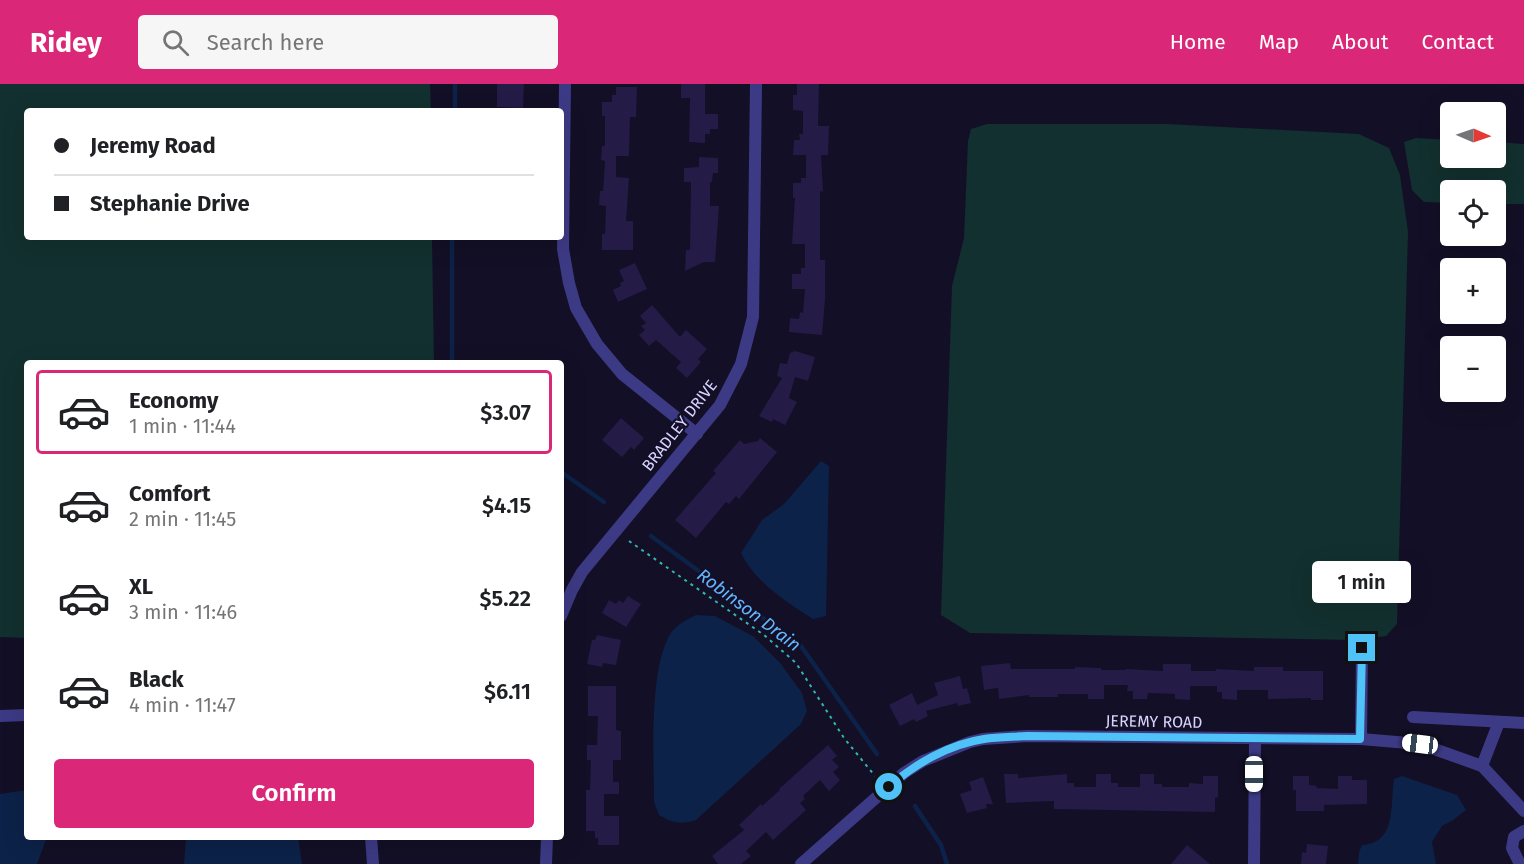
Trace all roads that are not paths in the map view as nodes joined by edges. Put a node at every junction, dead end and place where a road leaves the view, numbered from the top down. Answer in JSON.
{"nodes":[{"id":1,"x":565,"y":84,"type":"edge"},
{"id":2,"x":756,"y":84,"type":"edge"},
{"id":3,"x":564,"y":136,"type":"edge"},
{"id":4,"x":562,"y":240,"type":"edge"},
{"id":5,"x":697,"y":434,"type":"junction"},
{"id":6,"x":564,"y":609,"type":"edge"},
{"id":7,"x":1362,"y":648,"type":"dead end"},
{"id":8,"x":24,"y":715,"type":"edge"},
{"id":9,"x":0,"y":716,"type":"edge"},
{"id":10,"x":1413,"y":717,"type":"dead end"},
{"id":11,"x":1499,"y":722,"type":"junction"},
{"id":12,"x":1524,"y":723,"type":"edge"},
{"id":13,"x":1255,"y":738,"type":"junction"},
{"id":14,"x":1360,"y":739,"type":"junction"},
{"id":15,"x":1482,"y":766,"type":"junction"},
{"id":16,"x":1524,"y":811,"type":"edge"},
{"id":17,"x":1524,"y":831,"type":"edge"},
{"id":18,"x":371,"y":840,"type":"edge"},
{"id":19,"x":547,"y":840,"type":"edge"},
{"id":20,"x":373,"y":864,"type":"edge"},
{"id":21,"x":546,"y":864,"type":"edge"},
{"id":22,"x":801,"y":864,"type":"edge"},
{"id":23,"x":1254,"y":864,"type":"edge"},
{"id":24,"x":1520,"y":864,"type":"edge"}],
"edges":[{"from":1,"to":3,"type":"street"},
{"from":2,"to":5,"type":"street","name":"BRADLEY DRIVE"},
{"from":4,"to":5,"type":"street"},
{"from":5,"to":6,"type":"street","name":"BRADLEY DRIVE"},
{"from":7,"to":14,"type":"street"},
{"from":8,"to":9,"type":"street"},
{"from":10,"to":11,"type":"street"},
{"from":11,"to":12,"type":"street"},
{"from":11,"to":15,"type":"street"},
{"from":13,"to":14,"type":"street","name":"JEREMY ROAD"},
{"from":13,"to":22,"type":"street","name":"JEREMY ROAD"},
{"from":13,"to":23,"type":"street"},
{"from":14,"to":15,"type":"street","name":"JEREMY ROAD"},
{"from":15,"to":16,"type":"street","name":"JEREMY ROAD"},
{"from":17,"to":24,"type":"street"},
{"from":18,"to":20,"type":"street"},
{"from":19,"to":21,"type":"street"}]}
